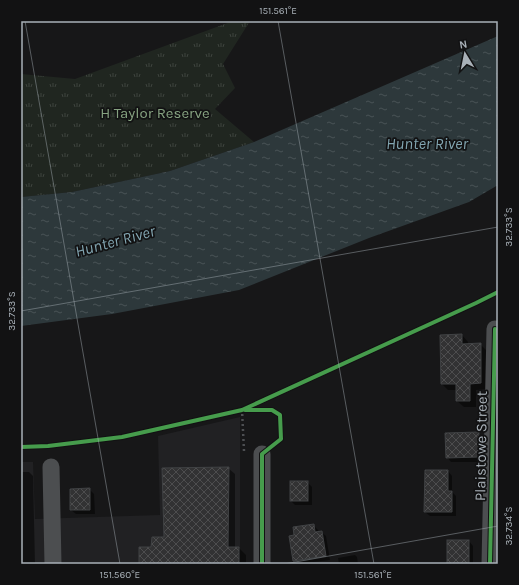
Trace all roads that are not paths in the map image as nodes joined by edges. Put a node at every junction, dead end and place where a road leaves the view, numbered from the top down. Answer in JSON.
{"nodes":[{"id":1,"x":495,"y":329,"type":"dead end"},
{"id":2,"x":262,"y":454,"type":"road end"},
{"id":3,"x":51,"y":467,"type":"dead end"},
{"id":4,"x":53,"y":564,"type":"edge"},
{"id":5,"x":262,"y":564,"type":"edge"},
{"id":6,"x":490,"y":564,"type":"edge"}],
"edges":[{"from":1,"to":6,"type":"street","name":"Plaistowe Street"},
{"from":2,"to":5,"type":"street"},
{"from":3,"to":4,"type":"street"}]}
